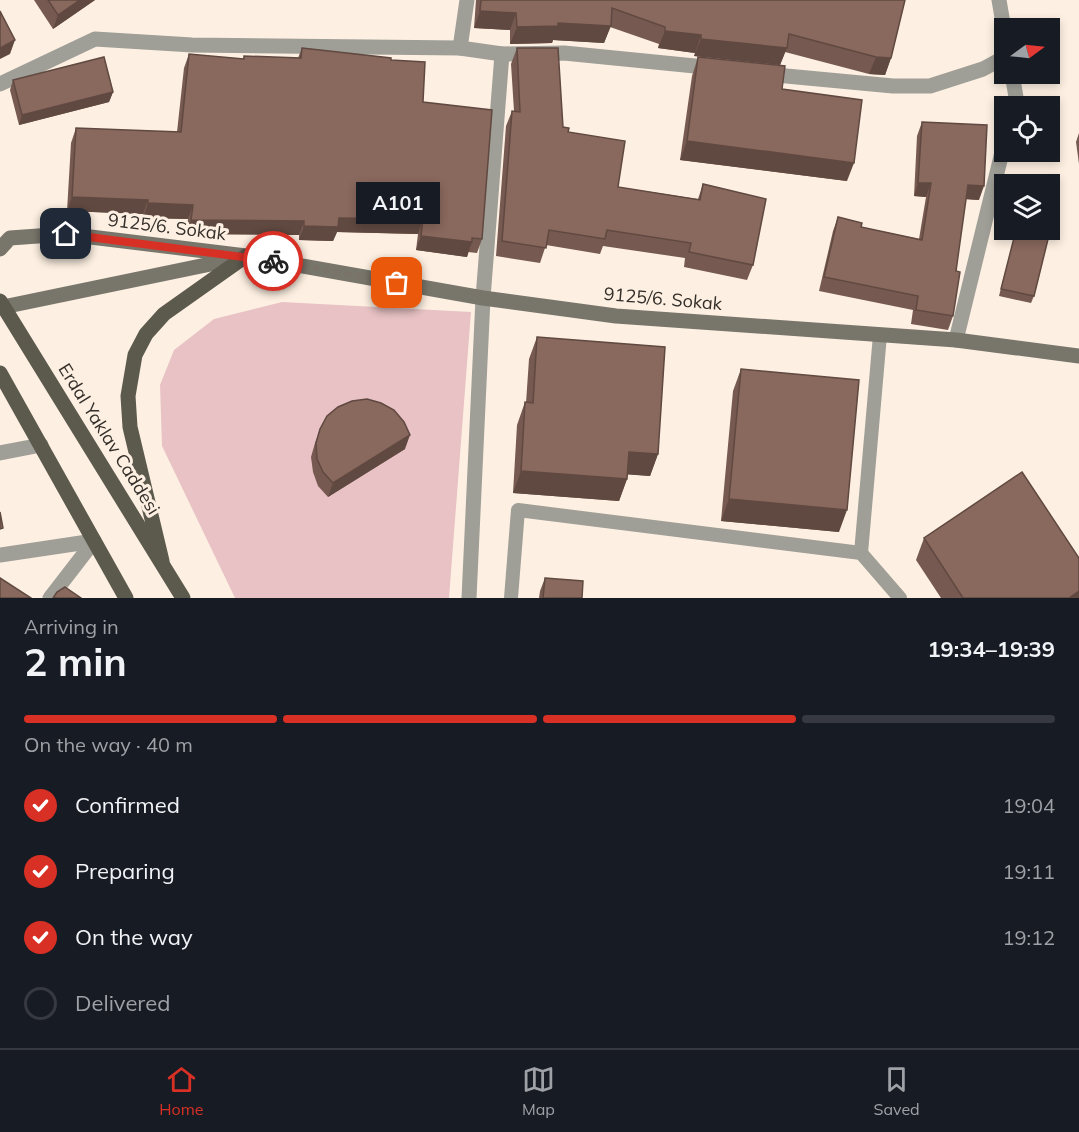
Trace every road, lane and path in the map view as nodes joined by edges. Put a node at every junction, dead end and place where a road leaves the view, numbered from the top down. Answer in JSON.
{"nodes":[{"id":1,"x":467,"y":0,"type":"edge"},
{"id":2,"x":999,"y":0,"type":"edge"},
{"id":3,"x":1002,"y":18,"type":"edge"},
{"id":4,"x":459,"y":48,"type":"junction"},
{"id":5,"x":501,"y":54,"type":"junction"},
{"id":6,"x":994,"y":63,"type":"edge"},
{"id":7,"x":728,"y":70,"type":"edge"},
{"id":8,"x":752,"y":72,"type":"edge"},
{"id":9,"x":0,"y":84,"type":"edge"},
{"id":10,"x":1000,"y":162,"type":"edge"},
{"id":11,"x":4,"y":241,"type":"edge"},
{"id":12,"x":246,"y":256,"type":"junction"},
{"id":13,"x":483,"y":298,"type":"junction"},
{"id":14,"x":1,"y":304,"type":"edge"},
{"id":15,"x":880,"y":335,"type":"junction"},
{"id":16,"x":956,"y":340,"type":"junction"},
{"id":17,"x":1079,"y":356,"type":"edge"},
{"id":18,"x":0,"y":373,"type":"edge"},
{"id":19,"x":41,"y":446,"type":"junction"},
{"id":20,"x":0,"y":453,"type":"edge"},
{"id":21,"x":94,"y":541,"type":"junction"},
{"id":22,"x":861,"y":553,"type":"junction"},
{"id":23,"x":0,"y":555,"type":"edge"},
{"id":24,"x":162,"y":561,"type":"junction"},
{"id":25,"x":50,"y":598,"type":"edge"},
{"id":26,"x":126,"y":598,"type":"edge"},
{"id":27,"x":183,"y":598,"type":"edge"},
{"id":28,"x":469,"y":598,"type":"edge"},
{"id":29,"x":512,"y":598,"type":"edge"},
{"id":30,"x":900,"y":598,"type":"edge"}],
"edges":[{"from":1,"to":4,"type":"street"},
{"from":2,"to":3,"type":"street"},
{"from":4,"to":5,"type":"street"},
{"from":4,"to":9,"type":"street"},
{"from":5,"to":7,"type":"street"},
{"from":5,"to":13,"type":"street"},
{"from":6,"to":8,"type":"street"},
{"from":10,"to":16,"type":"street"},
{"from":11,"to":12,"type":"main road","name":"9125/6. Sokak"},
{"from":12,"to":13,"type":"main road","name":"9125/6. Sokak"},
{"from":12,"to":14,"type":"main road","name":"9125/6. Sokak"},
{"from":12,"to":24,"type":"main road"},
{"from":13,"to":15,"type":"main road","name":"9125/6. Sokak"},
{"from":13,"to":28,"type":"street"},
{"from":14,"to":24,"type":"main road","name":"Erdal Yaklav Caddesi"},
{"from":15,"to":16,"type":"main road","name":"9125/6. Sokak"},
{"from":15,"to":22,"type":"lane"},
{"from":16,"to":17,"type":"main road","name":"9125/6. Sokak"},
{"from":18,"to":19,"type":"main road"},
{"from":19,"to":20,"type":"street"},
{"from":19,"to":21,"type":"main road"},
{"from":21,"to":23,"type":"street"},
{"from":21,"to":25,"type":"street"},
{"from":21,"to":26,"type":"main road"},
{"from":22,"to":29,"type":"lane"},
{"from":22,"to":30,"type":"lane"},
{"from":24,"to":27,"type":"main road","name":"Erdal Yaklav Caddesi"}]}
